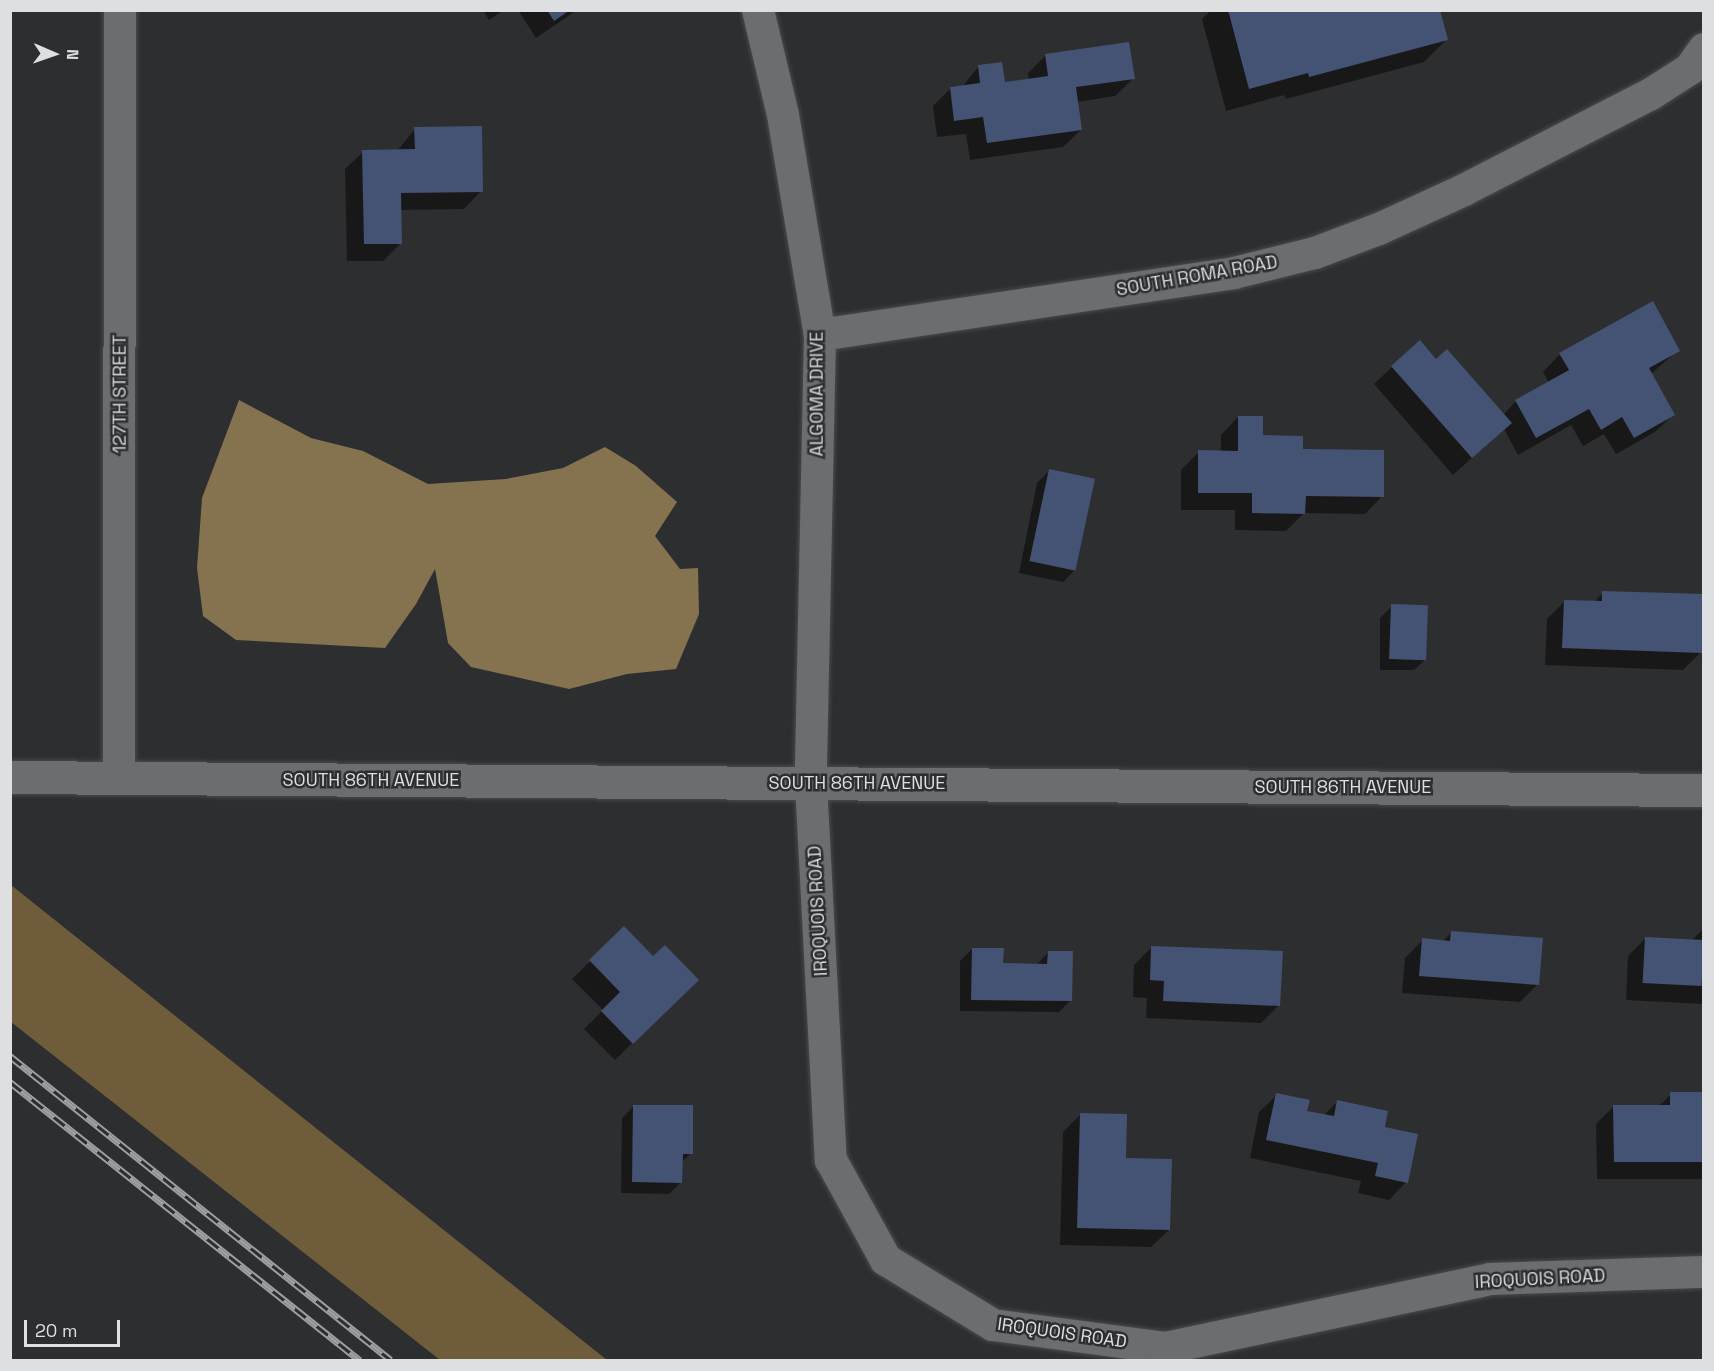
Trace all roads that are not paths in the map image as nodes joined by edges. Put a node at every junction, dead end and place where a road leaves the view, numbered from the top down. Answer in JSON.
{"nodes":[{"id":1,"x":120,"y":10,"type":"edge"},
{"id":2,"x":758,"y":10,"type":"edge"},
{"id":3,"x":1704,"y":49,"type":"edge"},
{"id":4,"x":820,"y":335,"type":"junction"},
{"id":5,"x":10,"y":777,"type":"edge"},
{"id":6,"x":119,"y":777,"type":"junction"},
{"id":7,"x":811,"y":783,"type":"junction"},
{"id":8,"x":1704,"y":790,"type":"edge"},
{"id":9,"x":1704,"y":1272,"type":"edge"}],
"edges":[{"from":1,"to":6,"type":"street","name":"127TH STREET"},
{"from":2,"to":4,"type":"street","name":"ALGOMA DRIVE"},
{"from":3,"to":4,"type":"street","name":"SOUTH ROMA ROAD"},
{"from":4,"to":7,"type":"street","name":"ALGOMA DRIVE"},
{"from":5,"to":6,"type":"street","name":"SOUTH 86TH AVENUE"},
{"from":6,"to":7,"type":"street","name":"SOUTH 86TH AVENUE"},
{"from":7,"to":8,"type":"street","name":"SOUTH 86TH AVENUE"},
{"from":7,"to":9,"type":"street","name":"IROQUOIS ROAD"}]}
